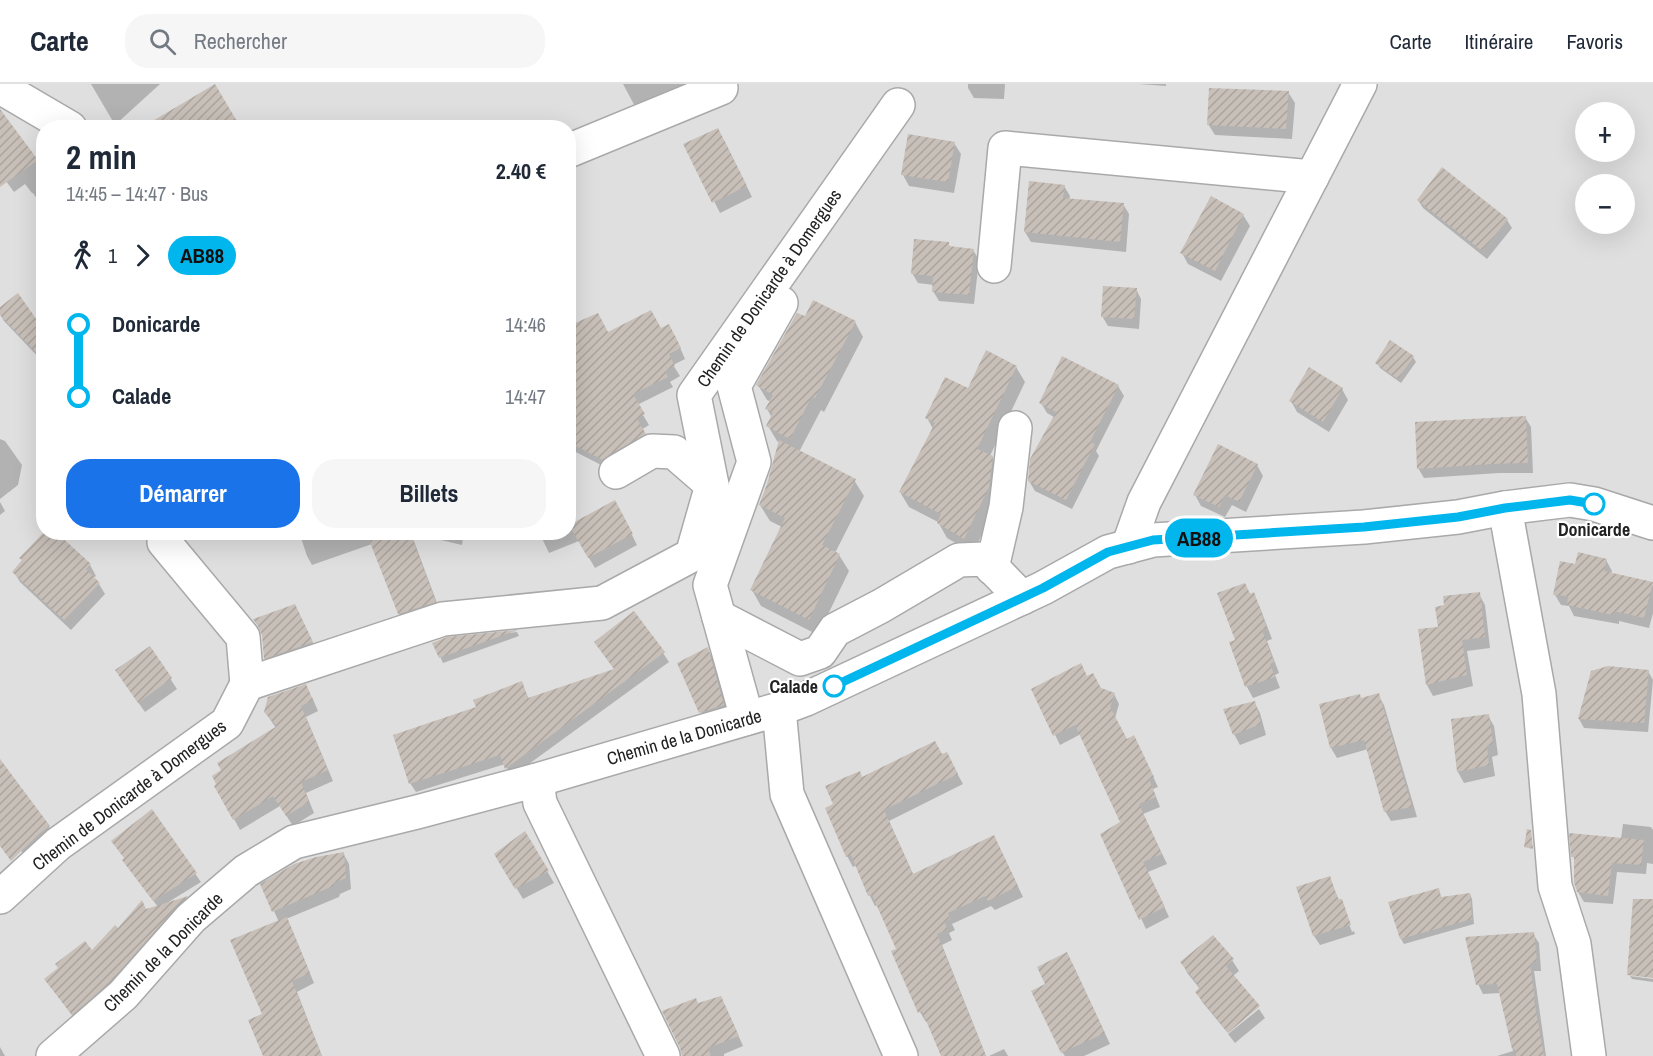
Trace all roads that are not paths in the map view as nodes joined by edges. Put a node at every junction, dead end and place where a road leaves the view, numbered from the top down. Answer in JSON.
{"nodes":[{"id":1,"x":1360,"y":84,"type":"edge"},
{"id":2,"x":0,"y":87,"type":"edge"},
{"id":3,"x":721,"y":88,"type":"dead end"},
{"id":4,"x":35,"y":94,"type":"edge"},
{"id":5,"x":898,"y":105,"type":"dead end"},
{"id":6,"x":62,"y":120,"type":"edge"},
{"id":7,"x":576,"y":148,"type":"edge"},
{"id":8,"x":1312,"y":177,"type":"junction"},
{"id":9,"x":994,"y":266,"type":"dead end"},
{"id":10,"x":783,"y":299,"type":"dead end"},
{"id":11,"x":1015,"y":428,"type":"dead end"},
{"id":12,"x":616,"y":472,"type":"dead end"},
{"id":13,"x":712,"y":485,"type":"junction"},
{"id":14,"x":1505,"y":508,"type":"junction"},
{"id":15,"x":1653,"y":522,"type":"edge"},
{"id":16,"x":164,"y":540,"type":"edge"},
{"id":17,"x":1128,"y":547,"type":"junction"},
{"id":18,"x":992,"y":568,"type":"junction"},
{"id":19,"x":1022,"y":598,"type":"junction"},
{"id":20,"x":719,"y":617,"type":"junction"},
{"id":21,"x":247,"y":684,"type":"junction"},
{"id":22,"x":779,"y":709,"type":"junction"},
{"id":23,"x":747,"y":718,"type":"junction"},
{"id":24,"x":537,"y":780,"type":"junction"},
{"id":25,"x":0,"y":897,"type":"edge"},
{"id":26,"x":53,"y":1056,"type":"edge"},
{"id":27,"x":663,"y":1056,"type":"edge"},
{"id":28,"x":902,"y":1056,"type":"edge"},
{"id":29,"x":1589,"y":1056,"type":"edge"}],
"edges":[{"from":1,"to":8,"type":"street"},
{"from":2,"to":4,"type":"street"},
{"from":3,"to":7,"type":"street"},
{"from":4,"to":6,"type":"street"},
{"from":5,"to":13,"type":"street","name":"Chemin de Donicarde à Domergues"},
{"from":8,"to":9,"type":"street"},
{"from":8,"to":17,"type":"street"},
{"from":10,"to":20,"type":"street"},
{"from":11,"to":18,"type":"street"},
{"from":12,"to":13,"type":"street"},
{"from":13,"to":21,"type":"street","name":"Chemin de Donicarde à Domergues"},
{"from":14,"to":15,"type":"street","name":"Chemin de la Donicarde"},
{"from":14,"to":17,"type":"street","name":"Chemin de la Donicarde"},
{"from":14,"to":29,"type":"street"},
{"from":16,"to":21,"type":"street"},
{"from":17,"to":19,"type":"street","name":"Chemin de la Donicarde"},
{"from":18,"to":19,"type":"street"},
{"from":18,"to":20,"type":"street"},
{"from":19,"to":22,"type":"street","name":"Chemin de la Donicarde"},
{"from":20,"to":23,"type":"street"},
{"from":21,"to":25,"type":"street","name":"Chemin de Donicarde à Domergues"},
{"from":22,"to":23,"type":"street","name":"Chemin de la Donicarde"},
{"from":22,"to":28,"type":"street"},
{"from":23,"to":24,"type":"street","name":"Chemin de la Donicarde"},
{"from":24,"to":26,"type":"street","name":"Chemin de la Donicarde"},
{"from":24,"to":27,"type":"street"}]}
